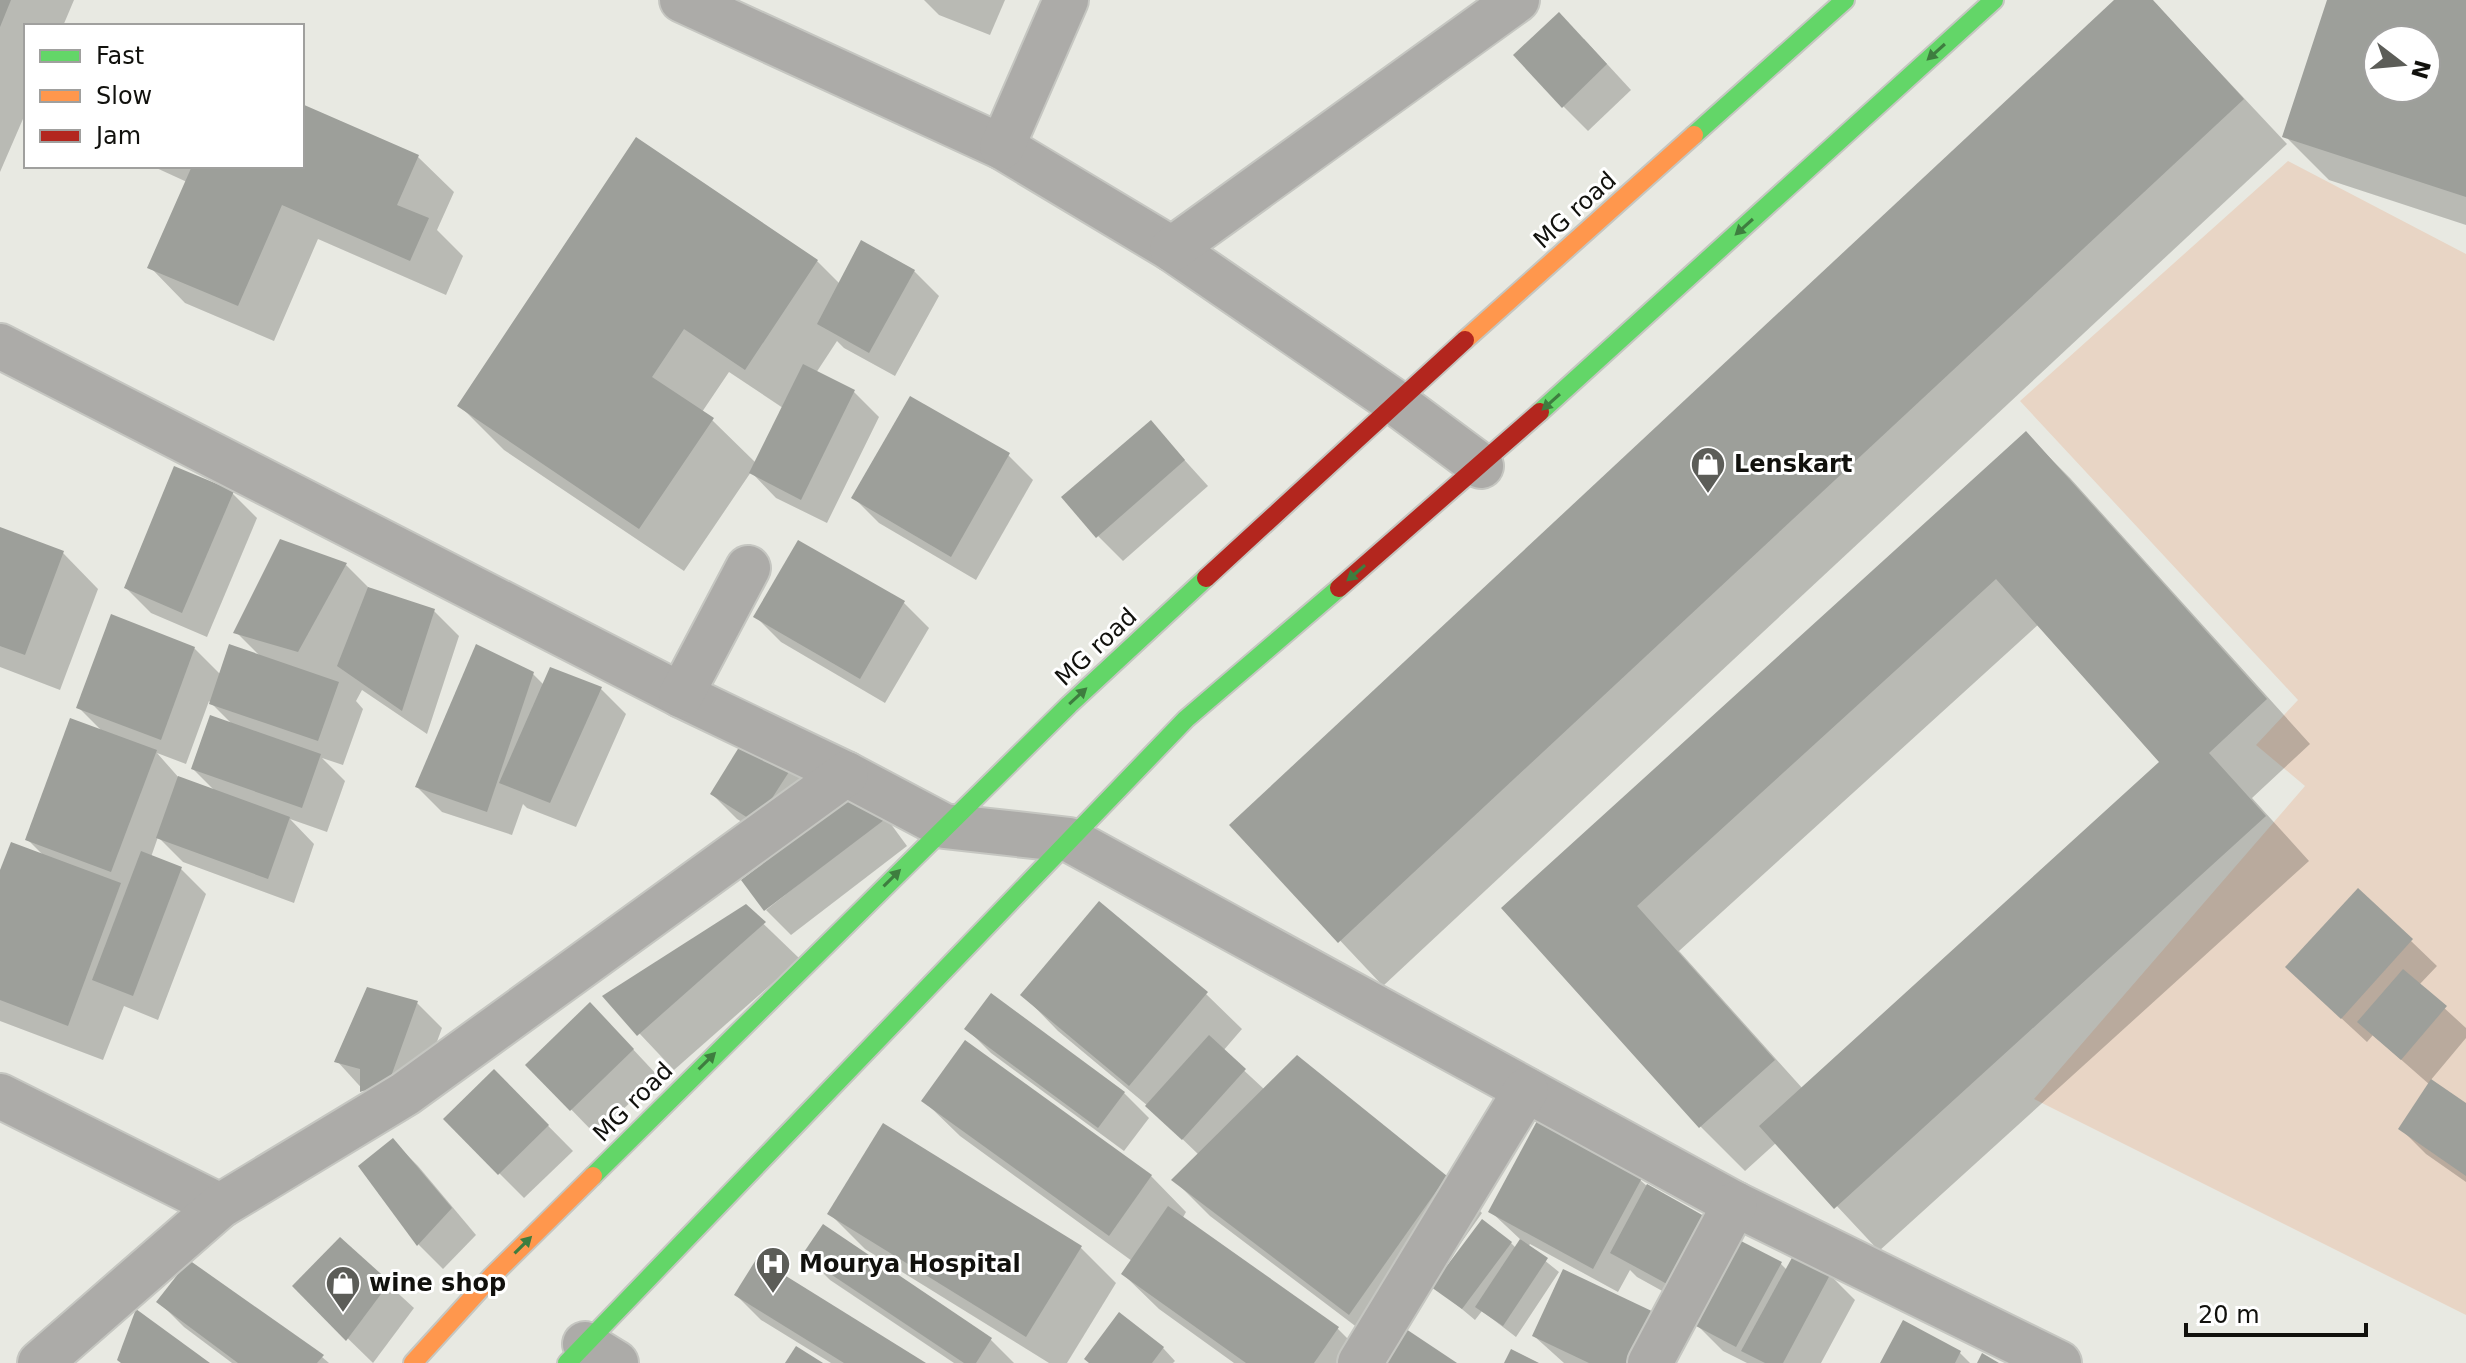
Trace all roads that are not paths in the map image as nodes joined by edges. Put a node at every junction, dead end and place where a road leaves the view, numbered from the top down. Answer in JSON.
{"nodes":[{"id":1,"x":682,"y":0,"type":"edge"},
{"id":2,"x":1066,"y":0,"type":"edge"},
{"id":3,"x":1517,"y":0,"type":"edge"},
{"id":4,"x":1845,"y":0,"type":"edge"},
{"id":5,"x":1994,"y":0,"type":"edge"},
{"id":6,"x":1002,"y":147,"type":"junction"},
{"id":7,"x":1172,"y":249,"type":"junction"},
{"id":8,"x":0,"y":346,"type":"edge"},
{"id":9,"x":1395,"y":402,"type":"junction"},
{"id":10,"x":1481,"y":466,"type":"junction"},
{"id":11,"x":748,"y":568,"type":"dead end"},
{"id":12,"x":681,"y":695,"type":"junction"},
{"id":13,"x":846,"y":774,"type":"junction"},
{"id":14,"x":944,"y":826,"type":"junction"},
{"id":15,"x":1070,"y":840,"type":"junction"},
{"id":16,"x":1526,"y":1090,"type":"junction"},
{"id":17,"x":0,"y":1096,"type":"edge"},
{"id":18,"x":1735,"y":1204,"type":"junction"},
{"id":19,"x":220,"y":1206,"type":"junction"},
{"id":20,"x":589,"y":1357,"type":"edge"},
{"id":21,"x":40,"y":1363,"type":"edge"},
{"id":22,"x":413,"y":1363,"type":"edge"},
{"id":23,"x":1360,"y":1363,"type":"edge"},
{"id":24,"x":1650,"y":1363,"type":"edge"},
{"id":25,"x":2059,"y":1363,"type":"edge"}],
"edges":[{"from":1,"to":6,"type":"street"},
{"from":2,"to":6,"type":"street"},
{"from":3,"to":7,"type":"street"},
{"from":4,"to":9,"type":"main road","name":"MG road"},
{"from":5,"to":10,"type":"main road","one_way":true},
{"from":6,"to":7,"type":"street"},
{"from":7,"to":9,"type":"street"},
{"from":8,"to":12,"type":"street"},
{"from":9,"to":10,"type":"street"},
{"from":14,"to":9,"type":"main road","name":"MG road","one_way":true},
{"from":10,"to":15,"type":"main road","one_way":true},
{"from":11,"to":12,"type":"street"},
{"from":12,"to":13,"type":"street"},
{"from":13,"to":14,"type":"street"},
{"from":13,"to":19,"type":"street"},
{"from":14,"to":15,"type":"street"},
{"from":22,"to":14,"type":"main road","name":"MG road","one_way":true},
{"from":15,"to":16,"type":"street"},
{"from":15,"to":20,"type":"main road"},
{"from":16,"to":18,"type":"street"},
{"from":16,"to":23,"type":"street"},
{"from":17,"to":19,"type":"street"},
{"from":18,"to":24,"type":"street"},
{"from":18,"to":25,"type":"street"},
{"from":19,"to":21,"type":"street"}]}
